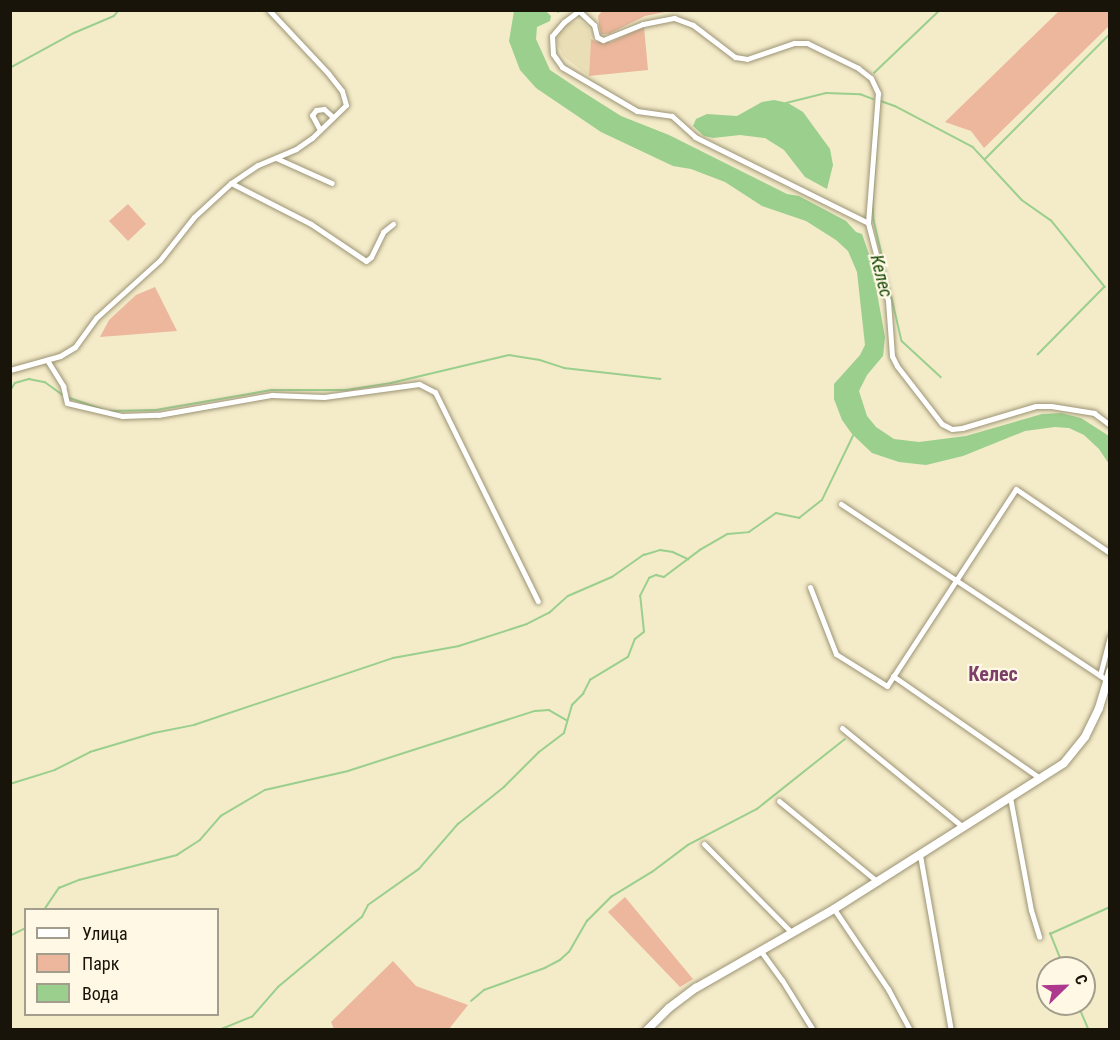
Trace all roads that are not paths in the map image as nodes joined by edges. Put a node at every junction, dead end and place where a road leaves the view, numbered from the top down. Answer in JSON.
{"nodes":[{"id":1,"x":269,"y":10,"type":"edge"},
{"id":2,"x":579,"y":11,"type":"edge"},
{"id":3,"x":333,"y":117,"type":"junction"},
{"id":4,"x":320,"y":130,"type":"junction"},
{"id":5,"x":276,"y":158,"type":"junction"},
{"id":6,"x":231,"y":183,"type":"junction"},
{"id":7,"x":332,"y":183,"type":"dead end"},
{"id":8,"x":868,"y":223,"type":"junction"},
{"id":9,"x":393,"y":224,"type":"dead end"},
{"id":10,"x":47,"y":360,"type":"junction"},
{"id":11,"x":10,"y":370,"type":"edge"},
{"id":12,"x":1110,"y":424,"type":"edge"},
{"id":13,"x":841,"y":504,"type":"dead end"},
{"id":14,"x":1110,"y":553,"type":"edge"},
{"id":15,"x":956,"y":580,"type":"junction"},
{"id":16,"x":810,"y":587,"type":"dead end"},
{"id":17,"x":538,"y":601,"type":"dead end"},
{"id":18,"x":1110,"y":636,"type":"edge"},
{"id":19,"x":1110,"y":670,"type":"edge"},
{"id":20,"x":893,"y":676,"type":"junction"},
{"id":21,"x":1103,"y":677,"type":"junction"},
{"id":22,"x":842,"y":728,"type":"dead end"},
{"id":23,"x":1040,"y":778,"type":"junction"},
{"id":24,"x":1010,"y":797,"type":"junction"},
{"id":25,"x":780,"y":801,"type":"dead end"},
{"id":26,"x":963,"y":827,"type":"junction"},
{"id":27,"x":704,"y":844,"type":"dead end"},
{"id":28,"x":920,"y":855,"type":"junction"},
{"id":29,"x":878,"y":882,"type":"junction"},
{"id":30,"x":834,"y":909,"type":"junction"},
{"id":31,"x":792,"y":933,"type":"junction"},
{"id":32,"x":1039,"y":937,"type":"dead end"},
{"id":33,"x":760,"y":950,"type":"junction"},
{"id":34,"x":647,"y":1029,"type":"edge"},
{"id":35,"x":813,"y":1029,"type":"edge"},
{"id":36,"x":910,"y":1029,"type":"edge"},
{"id":37,"x":951,"y":1029,"type":"edge"}],
"edges":[{"from":1,"to":3,"type":"street"},
{"from":2,"to":8,"type":"street"},
{"from":2,"to":8,"type":"street"},
{"from":3,"to":4,"type":"street"},
{"from":3,"to":4,"type":"street"},
{"from":4,"to":5,"type":"street"},
{"from":5,"to":6,"type":"street"},
{"from":5,"to":7,"type":"street"},
{"from":6,"to":9,"type":"street"},
{"from":6,"to":10,"type":"street"},
{"from":8,"to":12,"type":"street"},
{"from":10,"to":11,"type":"street"},
{"from":10,"to":17,"type":"street"},
{"from":13,"to":15,"type":"street"},
{"from":14,"to":15,"type":"street"},
{"from":15,"to":20,"type":"street"},
{"from":15,"to":21,"type":"street"},
{"from":16,"to":20,"type":"street"},
{"from":18,"to":21,"type":"street"},
{"from":19,"to":21,"type":"main road"},
{"from":20,"to":23,"type":"street"},
{"from":21,"to":23,"type":"main road"},
{"from":22,"to":26,"type":"street"},
{"from":23,"to":24,"type":"main road"},
{"from":24,"to":26,"type":"main road"},
{"from":24,"to":32,"type":"street"},
{"from":25,"to":29,"type":"street"},
{"from":26,"to":28,"type":"main road"},
{"from":27,"to":31,"type":"street"},
{"from":28,"to":29,"type":"main road"},
{"from":28,"to":37,"type":"street"},
{"from":29,"to":30,"type":"main road"},
{"from":30,"to":31,"type":"main road"},
{"from":30,"to":36,"type":"street"},
{"from":31,"to":33,"type":"main road"},
{"from":33,"to":34,"type":"main road"},
{"from":33,"to":35,"type":"street"}]}
